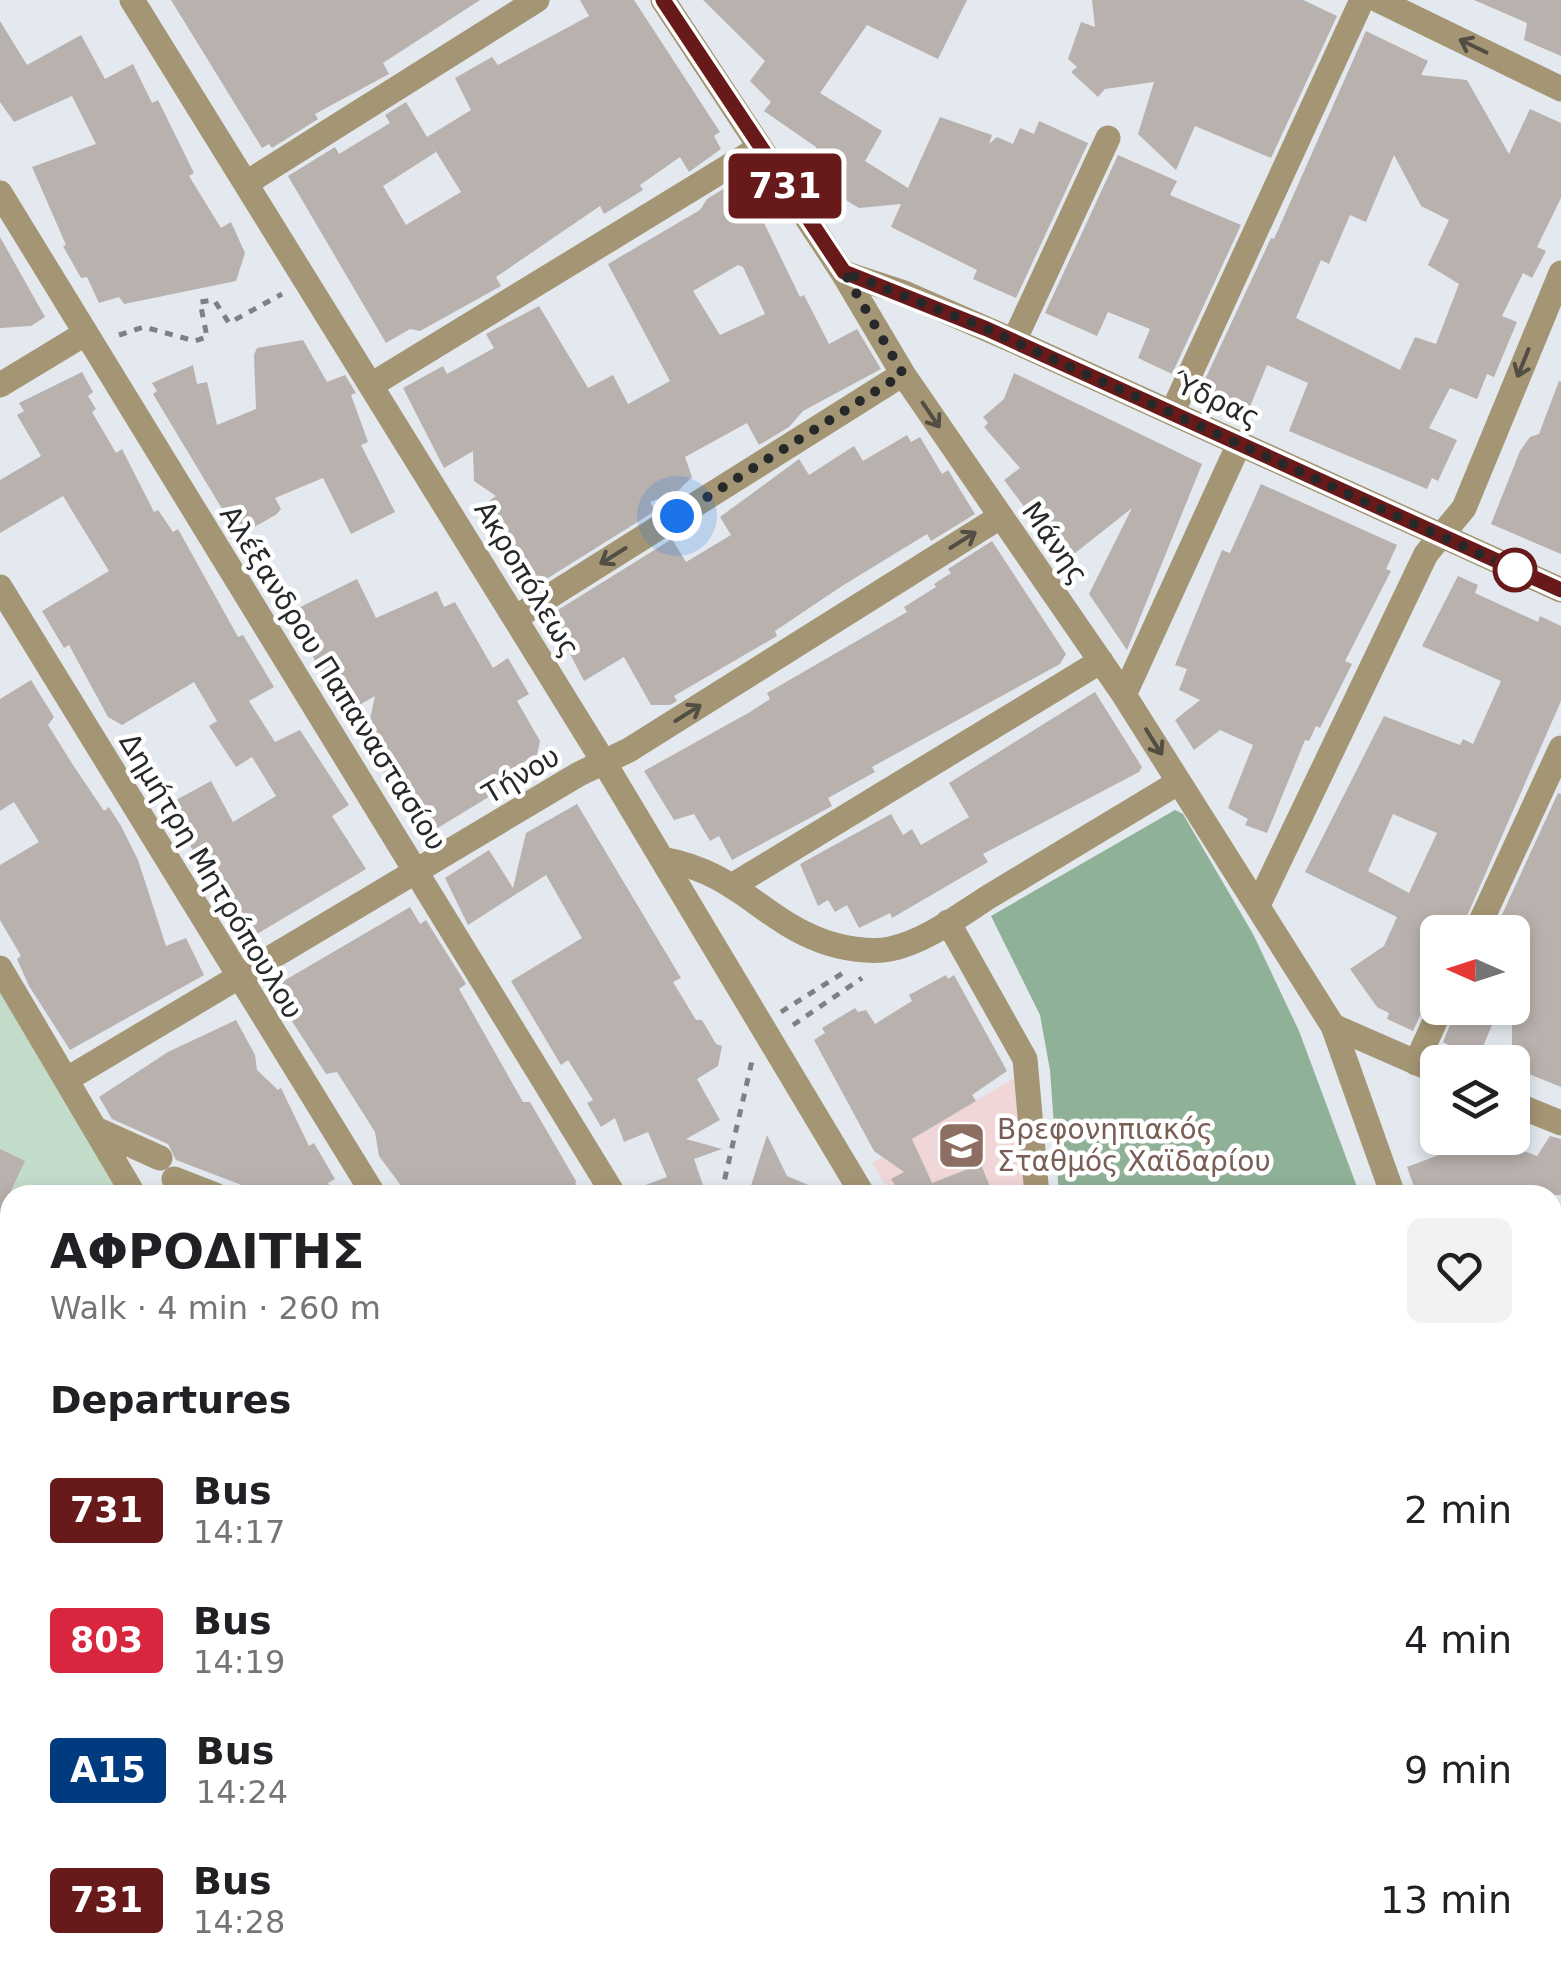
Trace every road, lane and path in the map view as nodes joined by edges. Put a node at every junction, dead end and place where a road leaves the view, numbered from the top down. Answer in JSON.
{"nodes":[{"id":1,"x":132,"y":0,"type":"edge"},
{"id":2,"x":538,"y":0,"type":"edge"},
{"id":3,"x":664,"y":0,"type":"edge"},
{"id":4,"x":1362,"y":0,"type":"edge"},
{"id":5,"x":1378,"y":0,"type":"edge"},
{"id":6,"x":1561,"y":89,"type":"edge"},
{"id":7,"x":1108,"y":138,"type":"dead end"},
{"id":8,"x":759,"y":148,"type":"junction"},
{"id":9,"x":248,"y":182,"type":"junction"},
{"id":10,"x":0,"y":193,"type":"edge"},
{"id":11,"x":844,"y":272,"type":"junction"},
{"id":12,"x":1561,"y":274,"type":"edge"},
{"id":13,"x":307,"y":279,"type":"junction"},
{"id":14,"x":89,"y":339,"type":"junction"},
{"id":15,"x":1014,"y":341,"type":"junction"},
{"id":16,"x":903,"y":374,"type":"junction"},
{"id":17,"x":373,"y":384,"type":"junction"},
{"id":18,"x":0,"y":385,"type":"edge"},
{"id":19,"x":1172,"y":412,"type":"junction"},
{"id":20,"x":1239,"y":444,"type":"junction"},
{"id":21,"x":1000,"y":517,"type":"junction"},
{"id":22,"x":1445,"y":536,"type":"junction"},
{"id":23,"x":0,"y":587,"type":"edge"},
{"id":24,"x":1561,"y":590,"type":"edge"},
{"id":25,"x":515,"y":618,"type":"junction"},
{"id":26,"x":1101,"y":661,"type":"junction"},
{"id":27,"x":1124,"y":695,"type":"junction"},
{"id":28,"x":1561,"y":748,"type":"edge"},
{"id":29,"x":605,"y":764,"type":"junction"},
{"id":30,"x":1179,"y":782,"type":"junction"},
{"id":31,"x":662,"y":858,"type":"junction"},
{"id":32,"x":417,"y":872,"type":"junction"},
{"id":33,"x":734,"y":884,"type":"junction"},
{"id":34,"x":1258,"y":904,"type":"junction"},
{"id":35,"x":1484,"y":915,"type":"edge"},
{"id":36,"x":948,"y":922,"type":"junction"},
{"id":37,"x":0,"y":968,"type":"edge"},
{"id":38,"x":847,"y":970,"type":"dead end"},
{"id":39,"x":238,"y":979,"type":"junction"},
{"id":40,"x":858,"y":984,"type":"dead end"},
{"id":41,"x":1333,"y":1026,"type":"junction"},
{"id":42,"x":765,"y":1032,"type":"junction"},
{"id":43,"x":1420,"y":1064,"type":"edge"},
{"id":44,"x":68,"y":1078,"type":"junction"},
{"id":45,"x":744,"y":1091,"type":"dead end"},
{"id":46,"x":1530,"y":1109,"type":"edge"},
{"id":47,"x":1561,"y":1122,"type":"edge"},
{"id":48,"x":100,"y":1131,"type":"junction"},
{"id":49,"x":129,"y":1185,"type":"edge"},
{"id":50,"x":197,"y":1185,"type":"edge"},
{"id":51,"x":368,"y":1185,"type":"edge"},
{"id":52,"x":608,"y":1185,"type":"edge"},
{"id":53,"x":723,"y":1185,"type":"edge"},
{"id":54,"x":857,"y":1185,"type":"edge"},
{"id":55,"x":1036,"y":1185,"type":"edge"},
{"id":56,"x":1389,"y":1185,"type":"edge"}],
"edges":[{"from":1,"to":9,"type":"street","name":"Ακροπόλεως"},
{"from":2,"to":9,"type":"street"},
{"from":3,"to":8,"type":"street","name":"Μάνης"},
{"from":4,"to":19,"type":"street"},
{"from":6,"to":5,"type":"street","one_way":true},
{"from":7,"to":15,"type":"street"},
{"from":8,"to":11,"type":"street","name":"Μάνης"},
{"from":8,"to":17,"type":"street"},
{"from":9,"to":13,"type":"street","name":"Ακροπόλεως"},
{"from":10,"to":14,"type":"street","name":"Αλέξανδρου Παπαναστασίου"},
{"from":11,"to":15,"type":"street","name":"Ύδρας"},
{"from":11,"to":16,"type":"street","name":"Μάνης"},
{"from":12,"to":22,"type":"street","one_way":true},
{"from":13,"to":14,"type":"path"},
{"from":13,"to":17,"type":"street","name":"Ακροπόλεως"},
{"from":14,"to":18,"type":"street"},
{"from":14,"to":32,"type":"street","name":"Αλέξανδρου Παπαναστασίου"},
{"from":15,"to":19,"type":"street","name":"Ύδρας"},
{"from":16,"to":21,"type":"street","name":"Μάνης","one_way":true},
{"from":16,"to":25,"type":"street","one_way":true},
{"from":17,"to":25,"type":"street","name":"Ακροπόλεως"},
{"from":19,"to":20,"type":"street","name":"Ύδρας"},
{"from":20,"to":22,"type":"street","name":"Ύδρας"},
{"from":20,"to":27,"type":"street"},
{"from":21,"to":26,"type":"street","name":"Μάνης"},
{"from":29,"to":21,"type":"street","name":"Τήνου","one_way":true},
{"from":22,"to":24,"type":"street","name":"Ύδρας"},
{"from":22,"to":34,"type":"street"},
{"from":23,"to":39,"type":"street","name":"Δημήτρη Μητρόπουλου"},
{"from":25,"to":29,"type":"street","name":"Ακροπόλεως"},
{"from":26,"to":27,"type":"street","name":"Μάνης"},
{"from":26,"to":33,"type":"street"},
{"from":27,"to":30,"type":"street","name":"Μάνης","one_way":true},
{"from":28,"to":35,"type":"street"},
{"from":29,"to":31,"type":"street","name":"Ακροπόλεως"},
{"from":29,"to":32,"type":"street","name":"Τήνου"},
{"from":30,"to":34,"type":"street","name":"Μάνης"},
{"from":30,"to":36,"type":"street"},
{"from":31,"to":33,"type":"street"},
{"from":31,"to":42,"type":"street","name":"Ακροπόλεως"},
{"from":32,"to":39,"type":"street","name":"Τήνου"},
{"from":32,"to":52,"type":"street","name":"Αλέξανδρου Παπαναστασίου"},
{"from":33,"to":36,"type":"street"},
{"from":34,"to":41,"type":"street","name":"Μάνης"},
{"from":36,"to":55,"type":"street"},
{"from":37,"to":44,"type":"street"},
{"from":38,"to":42,"type":"path"},
{"from":39,"to":44,"type":"street","name":"Τήνου"},
{"from":39,"to":51,"type":"street","name":"Δημήτρη Μητρόπουλου"},
{"from":40,"to":42,"type":"path"},
{"from":41,"to":43,"type":"street"},
{"from":41,"to":56,"type":"street","name":"Μάνης"},
{"from":42,"to":54,"type":"street","name":"Ακροπόλεως"},
{"from":44,"to":48,"type":"street"},
{"from":45,"to":53,"type":"path"},
{"from":46,"to":47,"type":"street"},
{"from":48,"to":49,"type":"street"},
{"from":48,"to":50,"type":"street"}]}
